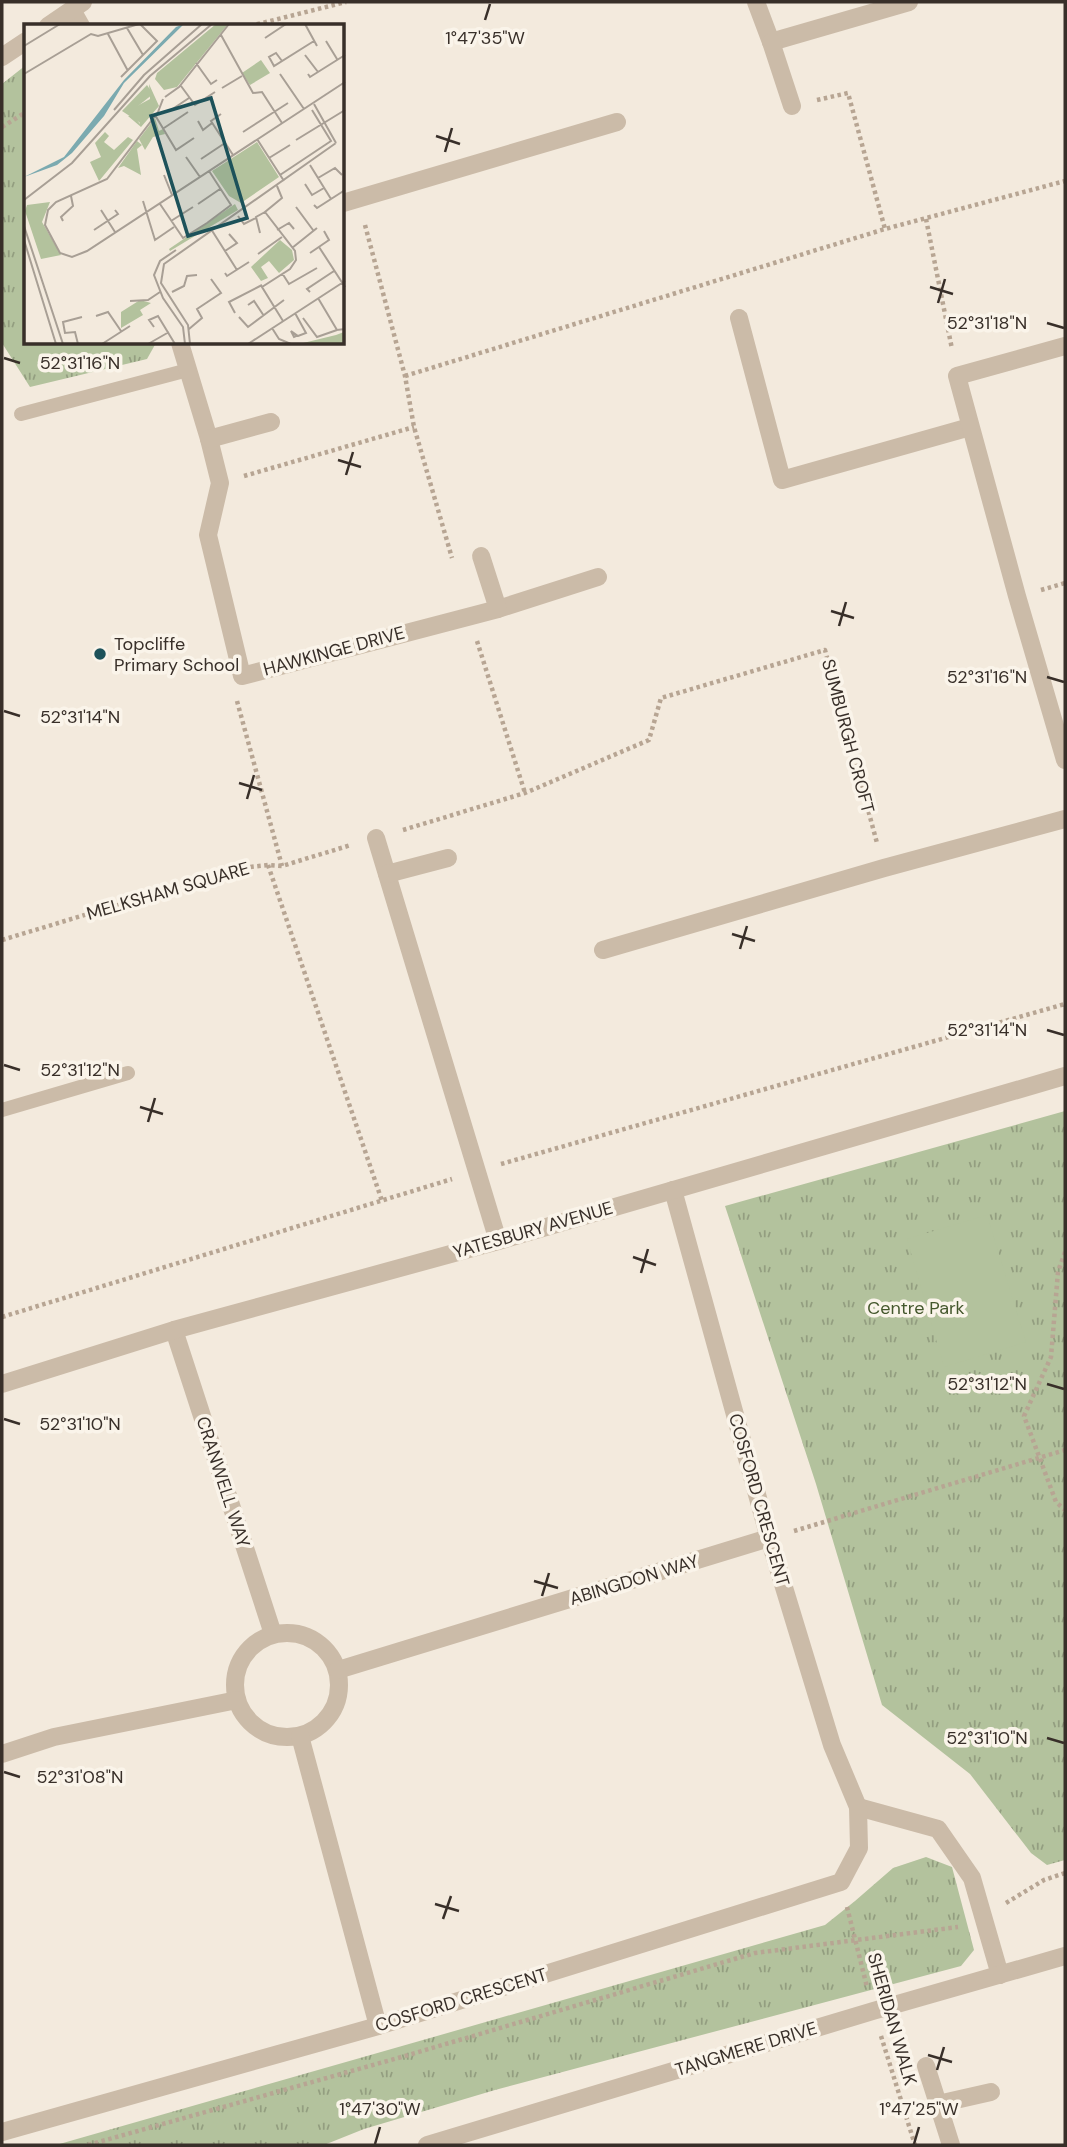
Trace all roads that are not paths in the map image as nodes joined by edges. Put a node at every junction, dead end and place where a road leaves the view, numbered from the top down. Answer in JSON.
{"nodes":[{"id":1,"x":756,"y":2,"type":"edge"},
{"id":2,"x":909,"y":2,"type":"edge"},
{"id":3,"x":78,"y":6,"type":"edge"},
{"id":4,"x":51,"y":24,"type":"edge"},
{"id":5,"x":81,"y":24,"type":"edge"},
{"id":6,"x":24,"y":42,"type":"edge"},
{"id":7,"x":771,"y":42,"type":"junction"},
{"id":8,"x":2,"y":57,"type":"edge"},
{"id":9,"x":792,"y":106,"type":"road end"},
{"id":10,"x":617,"y":122,"type":"dead end"},
{"id":11,"x":350,"y":201,"type":"edge"},
{"id":12,"x":739,"y":318,"type":"dead end"},
{"id":13,"x":181,"y":345,"type":"edge"},
{"id":14,"x":1065,"y":346,"type":"edge"},
{"id":15,"x":188,"y":370,"type":"junction"},
{"id":16,"x":22,"y":414,"type":"dead end"},
{"id":17,"x":271,"y":422,"type":"dead end"},
{"id":18,"x":970,"y":427,"type":"junction"},
{"id":19,"x":209,"y":439,"type":"junction"},
{"id":20,"x":481,"y":556,"type":"dead end"},
{"id":21,"x":598,"y":577,"type":"dead end"},
{"id":22,"x":498,"y":609,"type":"junction"},
{"id":23,"x":1064,"y":753,"type":"edge"},
{"id":24,"x":1065,"y":818,"type":"edge"},
{"id":25,"x":376,"y":838,"type":"road end"},
{"id":26,"x":447,"y":858,"type":"dead end"},
{"id":27,"x":387,"y":874,"type":"junction"},
{"id":28,"x":603,"y":950,"type":"dead end"},
{"id":29,"x":128,"y":1073,"type":"dead end"},
{"id":30,"x":1065,"y":1076,"type":"edge"},
{"id":31,"x":2,"y":1110,"type":"edge"},
{"id":32,"x":673,"y":1190,"type":"junction"},
{"id":33,"x":498,"y":1241,"type":"junction"},
{"id":34,"x":174,"y":1330,"type":"junction"},
{"id":35,"x":2,"y":1384,"type":"edge"},
{"id":36,"x":769,"y":1538,"type":"junction"},
{"id":37,"x":273,"y":1634,"type":"junction"},
{"id":38,"x":338,"y":1670,"type":"junction"},
{"id":39,"x":237,"y":1700,"type":"junction"},
{"id":40,"x":300,"y":1736,"type":"junction"},
{"id":41,"x":2,"y":1754,"type":"edge"},
{"id":42,"x":858,"y":1807,"type":"junction"},
{"id":43,"x":1065,"y":1956,"type":"edge"},
{"id":44,"x":1000,"y":1975,"type":"junction"},
{"id":45,"x":378,"y":2026,"type":"junction"},
{"id":46,"x":926,"y":2066,"type":"dead end"},
{"id":47,"x":991,"y":2092,"type":"dead end"},
{"id":48,"x":938,"y":2104,"type":"junction"},
{"id":49,"x":2,"y":2132,"type":"edge"},
{"id":50,"x":427,"y":2145,"type":"edge"},
{"id":51,"x":951,"y":2145,"type":"edge"}],
"edges":[{"from":1,"to":7,"type":"street"},
{"from":2,"to":7,"type":"street"},
{"from":3,"to":4,"type":"street"},
{"from":3,"to":5,"type":"street"},
{"from":6,"to":8,"type":"street"},
{"from":7,"to":9,"type":"street"},
{"from":10,"to":11,"type":"street"},
{"from":12,"to":18,"type":"street"},
{"from":13,"to":15,"type":"street","name":"HAWKINGE DRIVE"},
{"from":14,"to":18,"type":"street"},
{"from":15,"to":16,"type":"lane"},
{"from":15,"to":19,"type":"street","name":"HAWKINGE DRIVE"},
{"from":17,"to":19,"type":"street"},
{"from":18,"to":23,"type":"street"},
{"from":19,"to":22,"type":"street","name":"HAWKINGE DRIVE"},
{"from":20,"to":22,"type":"street"},
{"from":21,"to":22,"type":"street","name":"HAWKINGE DRIVE"},
{"from":24,"to":28,"type":"street"},
{"from":25,"to":27,"type":"street"},
{"from":26,"to":27,"type":"street"},
{"from":27,"to":33,"type":"street"},
{"from":29,"to":31,"type":"lane"},
{"from":30,"to":32,"type":"street","name":"YATESBURY AVENUE"},
{"from":32,"to":33,"type":"street","name":"YATESBURY AVENUE"},
{"from":32,"to":36,"type":"street","name":"COSFORD CRESCENT"},
{"from":33,"to":34,"type":"street","name":"YATESBURY AVENUE"},
{"from":34,"to":35,"type":"street","name":"YATESBURY AVENUE"},
{"from":34,"to":37,"type":"street","name":"CRANWELL WAY"},
{"from":36,"to":38,"type":"street","name":"ABINGDON WAY"},
{"from":36,"to":42,"type":"street","name":"COSFORD CRESCENT"},
{"from":37,"to":38,"type":"street"},
{"from":37,"to":39,"type":"street"},
{"from":38,"to":40,"type":"street"},
{"from":39,"to":40,"type":"street"},
{"from":39,"to":41,"type":"street"},
{"from":40,"to":45,"type":"street"},
{"from":42,"to":44,"type":"street"},
{"from":42,"to":45,"type":"street","name":"COSFORD CRESCENT"},
{"from":43,"to":44,"type":"street","name":"TANGMERE DRIVE"},
{"from":44,"to":50,"type":"street","name":"TANGMERE DRIVE"},
{"from":45,"to":49,"type":"street","name":"COSFORD CRESCENT"},
{"from":46,"to":48,"type":"street"},
{"from":47,"to":48,"type":"street"},
{"from":48,"to":51,"type":"street"}]}
